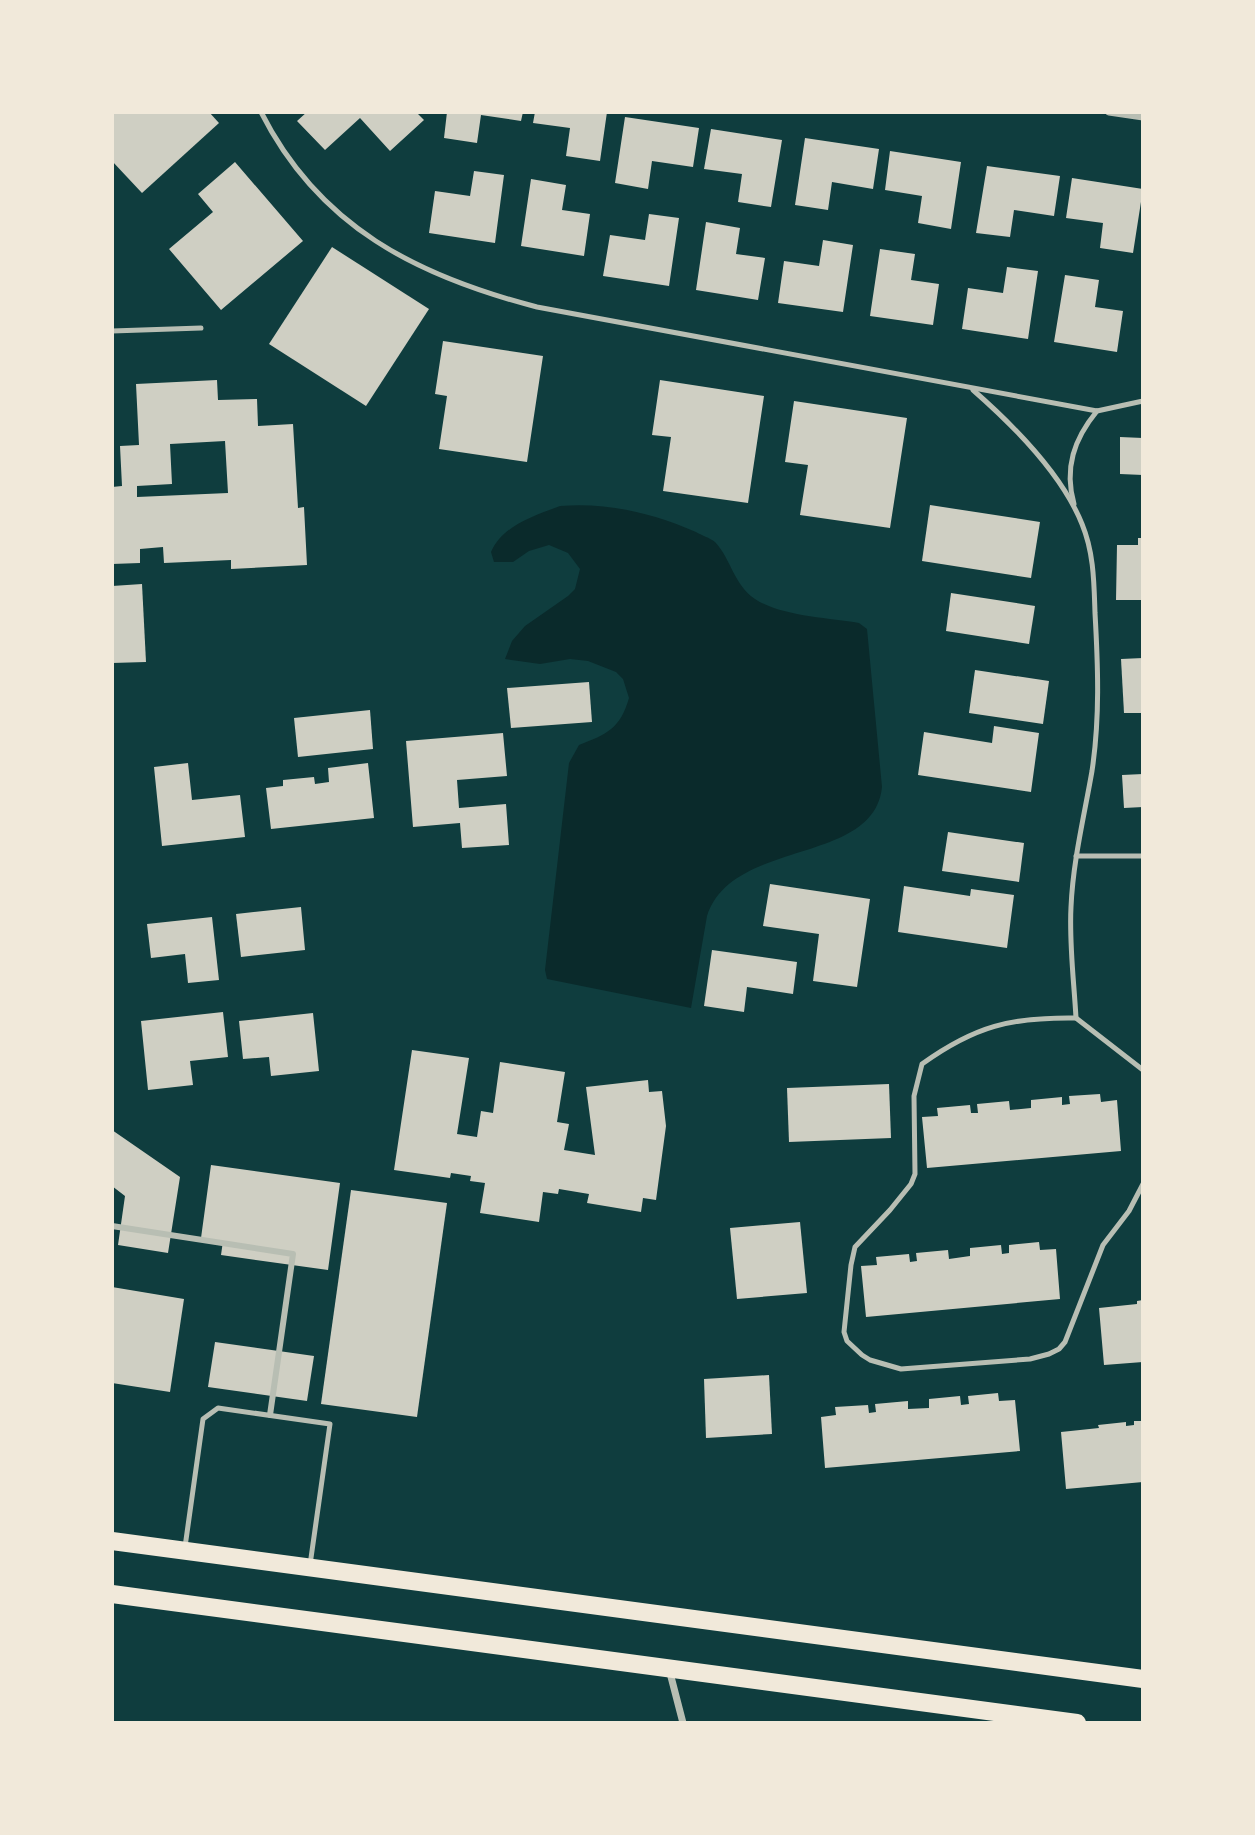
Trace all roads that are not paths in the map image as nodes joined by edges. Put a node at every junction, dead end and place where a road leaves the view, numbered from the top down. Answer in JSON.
{"nodes":[{"id":1,"x":261,"y":112,"type":"edge"},
{"id":2,"x":1109,"y":112,"type":"edge"},
{"id":3,"x":1143,"y":117,"type":"edge"},
{"id":4,"x":201,"y":328,"type":"dead end"},
{"id":5,"x":112,"y":331,"type":"edge"},
{"id":6,"x":971,"y":388,"type":"junction"},
{"id":7,"x":1143,"y":401,"type":"edge"},
{"id":8,"x":1097,"y":411,"type":"junction"},
{"id":9,"x":1075,"y":509,"type":"junction"},
{"id":10,"x":1076,"y":856,"type":"junction"},
{"id":11,"x":1143,"y":856,"type":"edge"},
{"id":12,"x":1076,"y":1018,"type":"junction"},
{"id":13,"x":1143,"y":1070,"type":"edge"},
{"id":14,"x":1143,"y":1184,"type":"edge"},
{"id":15,"x":112,"y":1226,"type":"edge"},
{"id":16,"x":270,"y":1415,"type":"junction"},
{"id":17,"x":112,"y":1541,"type":"edge"},
{"id":18,"x":185,"y":1550,"type":"junction"},
{"id":19,"x":310,"y":1567,"type":"junction"},
{"id":20,"x":112,"y":1594,"type":"edge"},
{"id":21,"x":669,"y":1668,"type":"junction"},
{"id":22,"x":1143,"y":1679,"type":"edge"},
{"id":23,"x":683,"y":1723,"type":"edge"},
{"id":24,"x":1077,"y":1723,"type":"edge"}],
"edges":[{"from":1,"to":6,"type":"lane"},
{"from":2,"to":3,"type":"street"},
{"from":4,"to":5,"type":"lane"},
{"from":6,"to":8,"type":"lane"},
{"from":6,"to":9,"type":"lane"},
{"from":7,"to":8,"type":"lane"},
{"from":8,"to":9,"type":"lane"},
{"from":9,"to":10,"type":"lane"},
{"from":10,"to":11,"type":"lane"},
{"from":10,"to":12,"type":"lane"},
{"from":12,"to":13,"type":"lane"},
{"from":12,"to":14,"type":"lane"},
{"from":15,"to":16,"type":"street"},
{"from":16,"to":18,"type":"lane"},
{"from":16,"to":19,"type":"lane"},
{"from":17,"to":18,"type":"main road"},
{"from":18,"to":19,"type":"main road"},
{"from":19,"to":22,"type":"main road"},
{"from":20,"to":21,"type":"main road"},
{"from":21,"to":23,"type":"street"},
{"from":21,"to":24,"type":"main road"}]}
